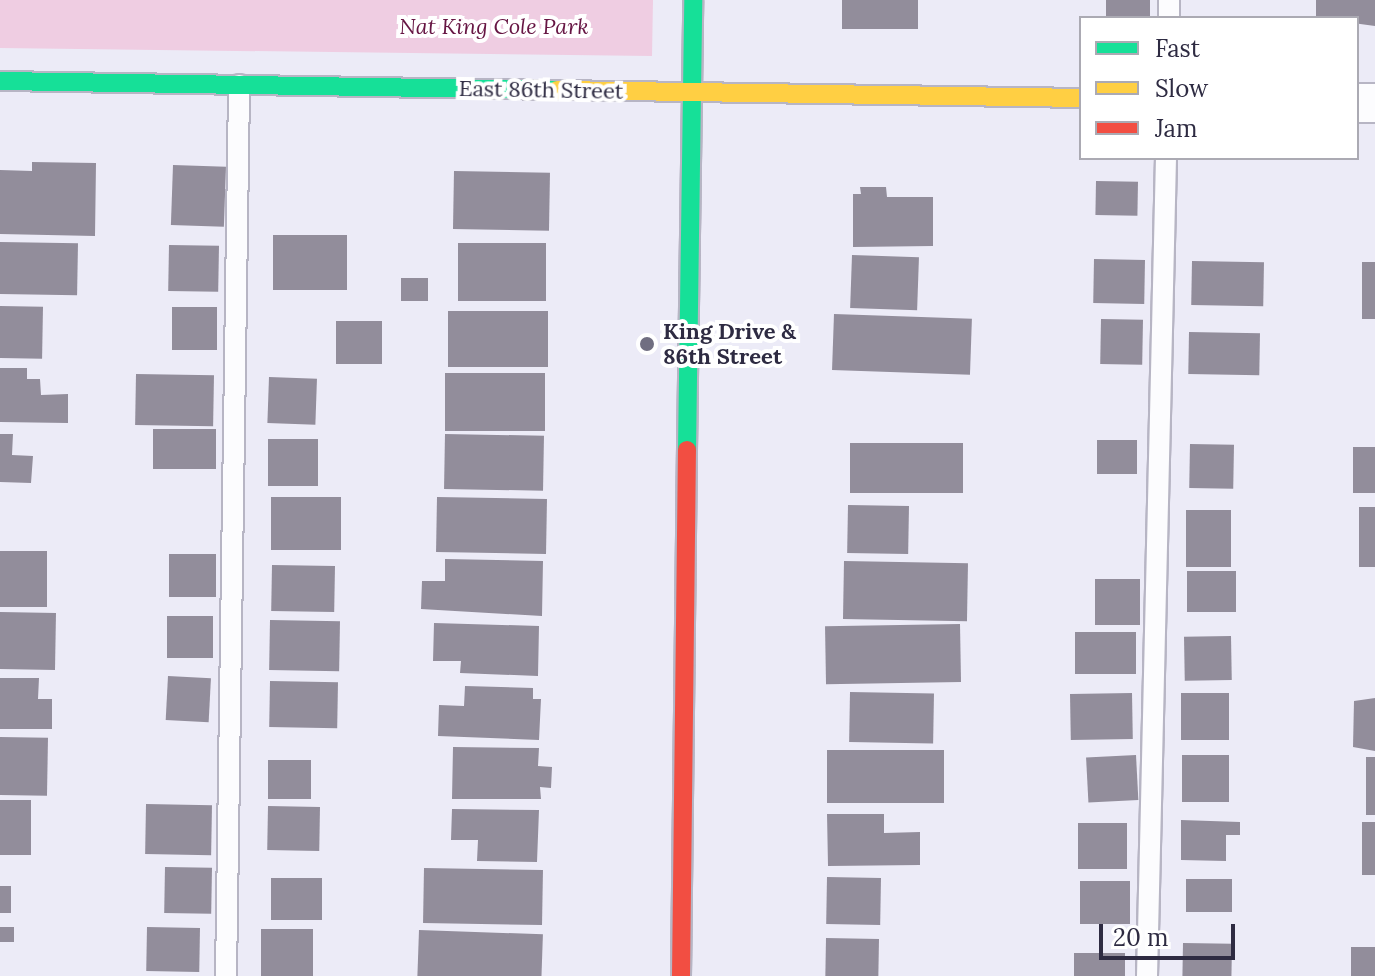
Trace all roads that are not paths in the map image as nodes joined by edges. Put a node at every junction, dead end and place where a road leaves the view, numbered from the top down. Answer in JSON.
{"nodes":[{"id":1,"x":693,"y":0,"type":"edge"},
{"id":2,"x":0,"y":81,"type":"edge"},
{"id":3,"x":239,"y":85,"type":"junction"},
{"id":4,"x":692,"y":92,"type":"junction"},
{"id":5,"x":1079,"y":98,"type":"edge"},
{"id":6,"x":1166,"y":160,"type":"edge"},
{"id":7,"x":226,"y":976,"type":"edge"},
{"id":8,"x":681,"y":976,"type":"edge"},
{"id":9,"x":1147,"y":976,"type":"edge"}],
"edges":[{"from":1,"to":4,"type":"street"},
{"from":2,"to":3,"type":"street","name":"East 86th Street"},
{"from":3,"to":4,"type":"street","name":"East 86th Street"},
{"from":3,"to":7,"type":"lane"},
{"from":4,"to":5,"type":"street","name":"East 86th Street"},
{"from":4,"to":8,"type":"street"},
{"from":6,"to":9,"type":"lane"}]}
